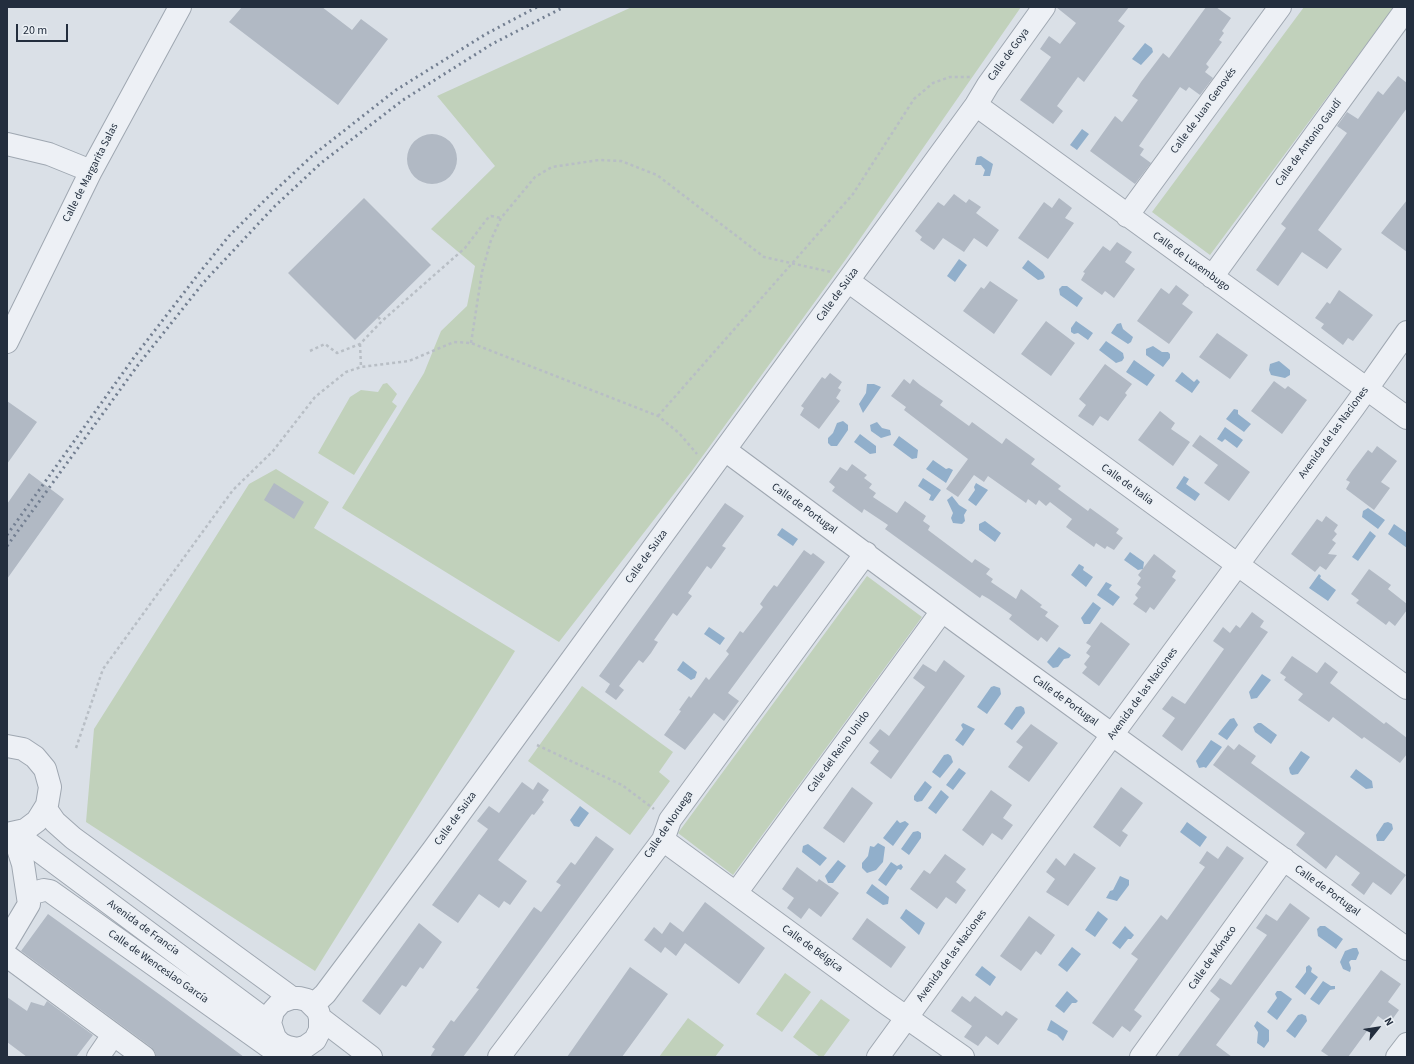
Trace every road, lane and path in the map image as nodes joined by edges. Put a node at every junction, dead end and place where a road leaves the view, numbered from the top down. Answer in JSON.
{"nodes":[{"id":1,"x":180,"y":7,"type":"edge"},
{"id":2,"x":1044,"y":7,"type":"edge"},
{"id":3,"x":1280,"y":7,"type":"edge"},
{"id":4,"x":1407,"y":8,"type":"edge"},
{"id":5,"x":975,"y":78,"type":"dead end"},
{"id":6,"x":976,"y":105,"type":"junction"},
{"id":7,"x":7,"y":144,"type":"edge"},
{"id":8,"x":91,"y":171,"type":"junction"},
{"id":9,"x":1127,"y":216,"type":"junction"},
{"id":10,"x":501,"y":218,"type":"junction"},
{"id":11,"x":791,"y":265,"type":"junction"},
{"id":12,"x":840,"y":277,"type":"junction"},
{"id":13,"x":1212,"y":277,"type":"junction"},
{"id":14,"x":378,"y":317,"type":"dead end"},
{"id":15,"x":382,"y":321,"type":"junction"},
{"id":16,"x":1407,"y":332,"type":"edge"},
{"id":17,"x":7,"y":342,"type":"edge"},
{"id":18,"x":471,"y":343,"type":"junction"},
{"id":19,"x":360,"y":344,"type":"junction"},
{"id":20,"x":310,"y":351,"type":"dead end"},
{"id":21,"x":361,"y":367,"type":"junction"},
{"id":22,"x":1366,"y":390,"type":"junction"},
{"id":23,"x":658,"y":416,"type":"junction"},
{"id":24,"x":1407,"y":418,"type":"edge"},
{"id":25,"x":725,"y":450,"type":"junction"},
{"id":26,"x":698,"y":455,"type":"dead end"},
{"id":27,"x":866,"y":553,"type":"junction"},
{"id":28,"x":1237,"y":566,"type":"junction"},
{"id":29,"x":942,"y":611,"type":"junction"},
{"id":30,"x":1407,"y":688,"type":"edge"},
{"id":31,"x":1112,"y":735,"type":"junction"},
{"id":32,"x":537,"y":745,"type":"dead end"},
{"id":33,"x":7,"y":746,"type":"edge"},
{"id":34,"x":76,"y":748,"type":"dead end"},
{"id":35,"x":654,"y":808,"type":"dead end"},
{"id":36,"x":46,"y":809,"type":"junction"},
{"id":37,"x":12,"y":833,"type":"edge"},
{"id":38,"x":663,"y":840,"type":"junction"},
{"id":39,"x":1284,"y":859,"type":"junction"},
{"id":40,"x":736,"y":893,"type":"junction"},
{"id":41,"x":29,"y":894,"type":"junction"},
{"id":42,"x":7,"y":941,"type":"edge"},
{"id":43,"x":1407,"y":949,"type":"edge"},
{"id":44,"x":7,"y":956,"type":"edge"},
{"id":45,"x":292,"y":998,"type":"junction"},
{"id":46,"x":317,"y":1011,"type":"junction"},
{"id":47,"x":907,"y":1017,"type":"junction"},
{"id":48,"x":270,"y":1023,"type":"junction"},
{"id":49,"x":113,"y":1035,"type":"junction"},
{"id":50,"x":1407,"y":1044,"type":"edge"},
{"id":51,"x":294,"y":1054,"type":"edge"},
{"id":52,"x":98,"y":1057,"type":"edge"},
{"id":53,"x":144,"y":1057,"type":"edge"},
{"id":54,"x":371,"y":1057,"type":"edge"},
{"id":55,"x":499,"y":1057,"type":"edge"},
{"id":56,"x":878,"y":1057,"type":"edge"},
{"id":57,"x":963,"y":1057,"type":"edge"},
{"id":58,"x":1141,"y":1057,"type":"edge"},
{"id":59,"x":1397,"y":1057,"type":"edge"}],
"edges":[{"from":1,"to":8,"type":"street","name":"Calle de Margarita Salas"},
{"from":2,"to":6,"type":"street","name":"Calle de Goya"},
{"from":3,"to":9,"type":"street","name":"Calle de Juan Genovés"},
{"from":4,"to":13,"type":"street","name":"Calle de Antonio Gaudí"},
{"from":5,"to":11,"type":"path"},
{"from":6,"to":9,"type":"street","name":"Calle de Luxembugo"},
{"from":6,"to":12,"type":"street","name":"Calle de Suiza"},
{"from":7,"to":8,"type":"street"},
{"from":8,"to":17,"type":"street","name":"Calle de Margarita Salas"},
{"from":9,"to":13,"type":"street","name":"Calle de Luxembugo"},
{"from":10,"to":11,"type":"path"},
{"from":10,"to":15,"type":"path"},
{"from":10,"to":18,"type":"path"},
{"from":11,"to":12,"type":"path"},
{"from":11,"to":23,"type":"path"},
{"from":12,"to":25,"type":"street","name":"Calle de Suiza"},
{"from":12,"to":28,"type":"street","name":"Calle de Italia"},
{"from":13,"to":22,"type":"street","name":"Calle de Luxembugo"},
{"from":14,"to":15,"type":"path"},
{"from":15,"to":19,"type":"path"},
{"from":16,"to":22,"type":"street","name":"Avenida de las Naciones"},
{"from":18,"to":21,"type":"path"},
{"from":18,"to":23,"type":"path"},
{"from":19,"to":20,"type":"path"},
{"from":19,"to":21,"type":"path"},
{"from":21,"to":34,"type":"path"},
{"from":22,"to":24,"type":"street","name":"Calle de Luxembugo"},
{"from":22,"to":28,"type":"street","name":"Avenida de las Naciones"},
{"from":23,"to":26,"type":"path"},
{"from":25,"to":27,"type":"street","name":"Calle de Portugal"},
{"from":25,"to":46,"type":"street","name":"Calle de Suiza"},
{"from":27,"to":29,"type":"street","name":"Calle de Portugal"},
{"from":27,"to":38,"type":"street","name":"Calle de Noruega"},
{"from":28,"to":30,"type":"street","name":"Calle de Italia"},
{"from":28,"to":31,"type":"street","name":"Avenida de las Naciones"},
{"from":29,"to":31,"type":"street","name":"Calle de Portugal"},
{"from":29,"to":40,"type":"street","name":"Calle del Reino Unido"},
{"from":31,"to":39,"type":"street","name":"Calle de Portugal"},
{"from":31,"to":47,"type":"street","name":"Avenida de las Naciones"},
{"from":32,"to":35,"type":"path"},
{"from":33,"to":36,"type":"street"},
{"from":36,"to":37,"type":"street"},
{"from":36,"to":45,"type":"street"},
{"from":37,"to":41,"type":"street"},
{"from":37,"to":48,"type":"street","name":"Avenida de Francia"},
{"from":38,"to":40,"type":"street","name":"Calle de Bélgica"},
{"from":38,"to":55,"type":"street","name":"Calle de Noruega"},
{"from":39,"to":43,"type":"street","name":"Calle de Portugal"},
{"from":39,"to":58,"type":"street","name":"Calle de Mónaco"},
{"from":40,"to":47,"type":"street","name":"Calle de Bélgica"},
{"from":41,"to":42,"type":"street"},
{"from":41,"to":51,"type":"street","name":"Calle de Wenceslao García"},
{"from":44,"to":49,"type":"street"},
{"from":45,"to":46,"type":"street"},
{"from":45,"to":48,"type":"street"},
{"from":46,"to":51,"type":"street"},
{"from":46,"to":54,"type":"street"},
{"from":47,"to":56,"type":"street","name":"Avenida de las Naciones"},
{"from":47,"to":57,"type":"street","name":"Calle de Bélgica"},
{"from":48,"to":51,"type":"street","name":"Avenida de Francia"},
{"from":49,"to":52,"type":"street"},
{"from":49,"to":53,"type":"street"},
{"from":50,"to":59,"type":"street"}]}
